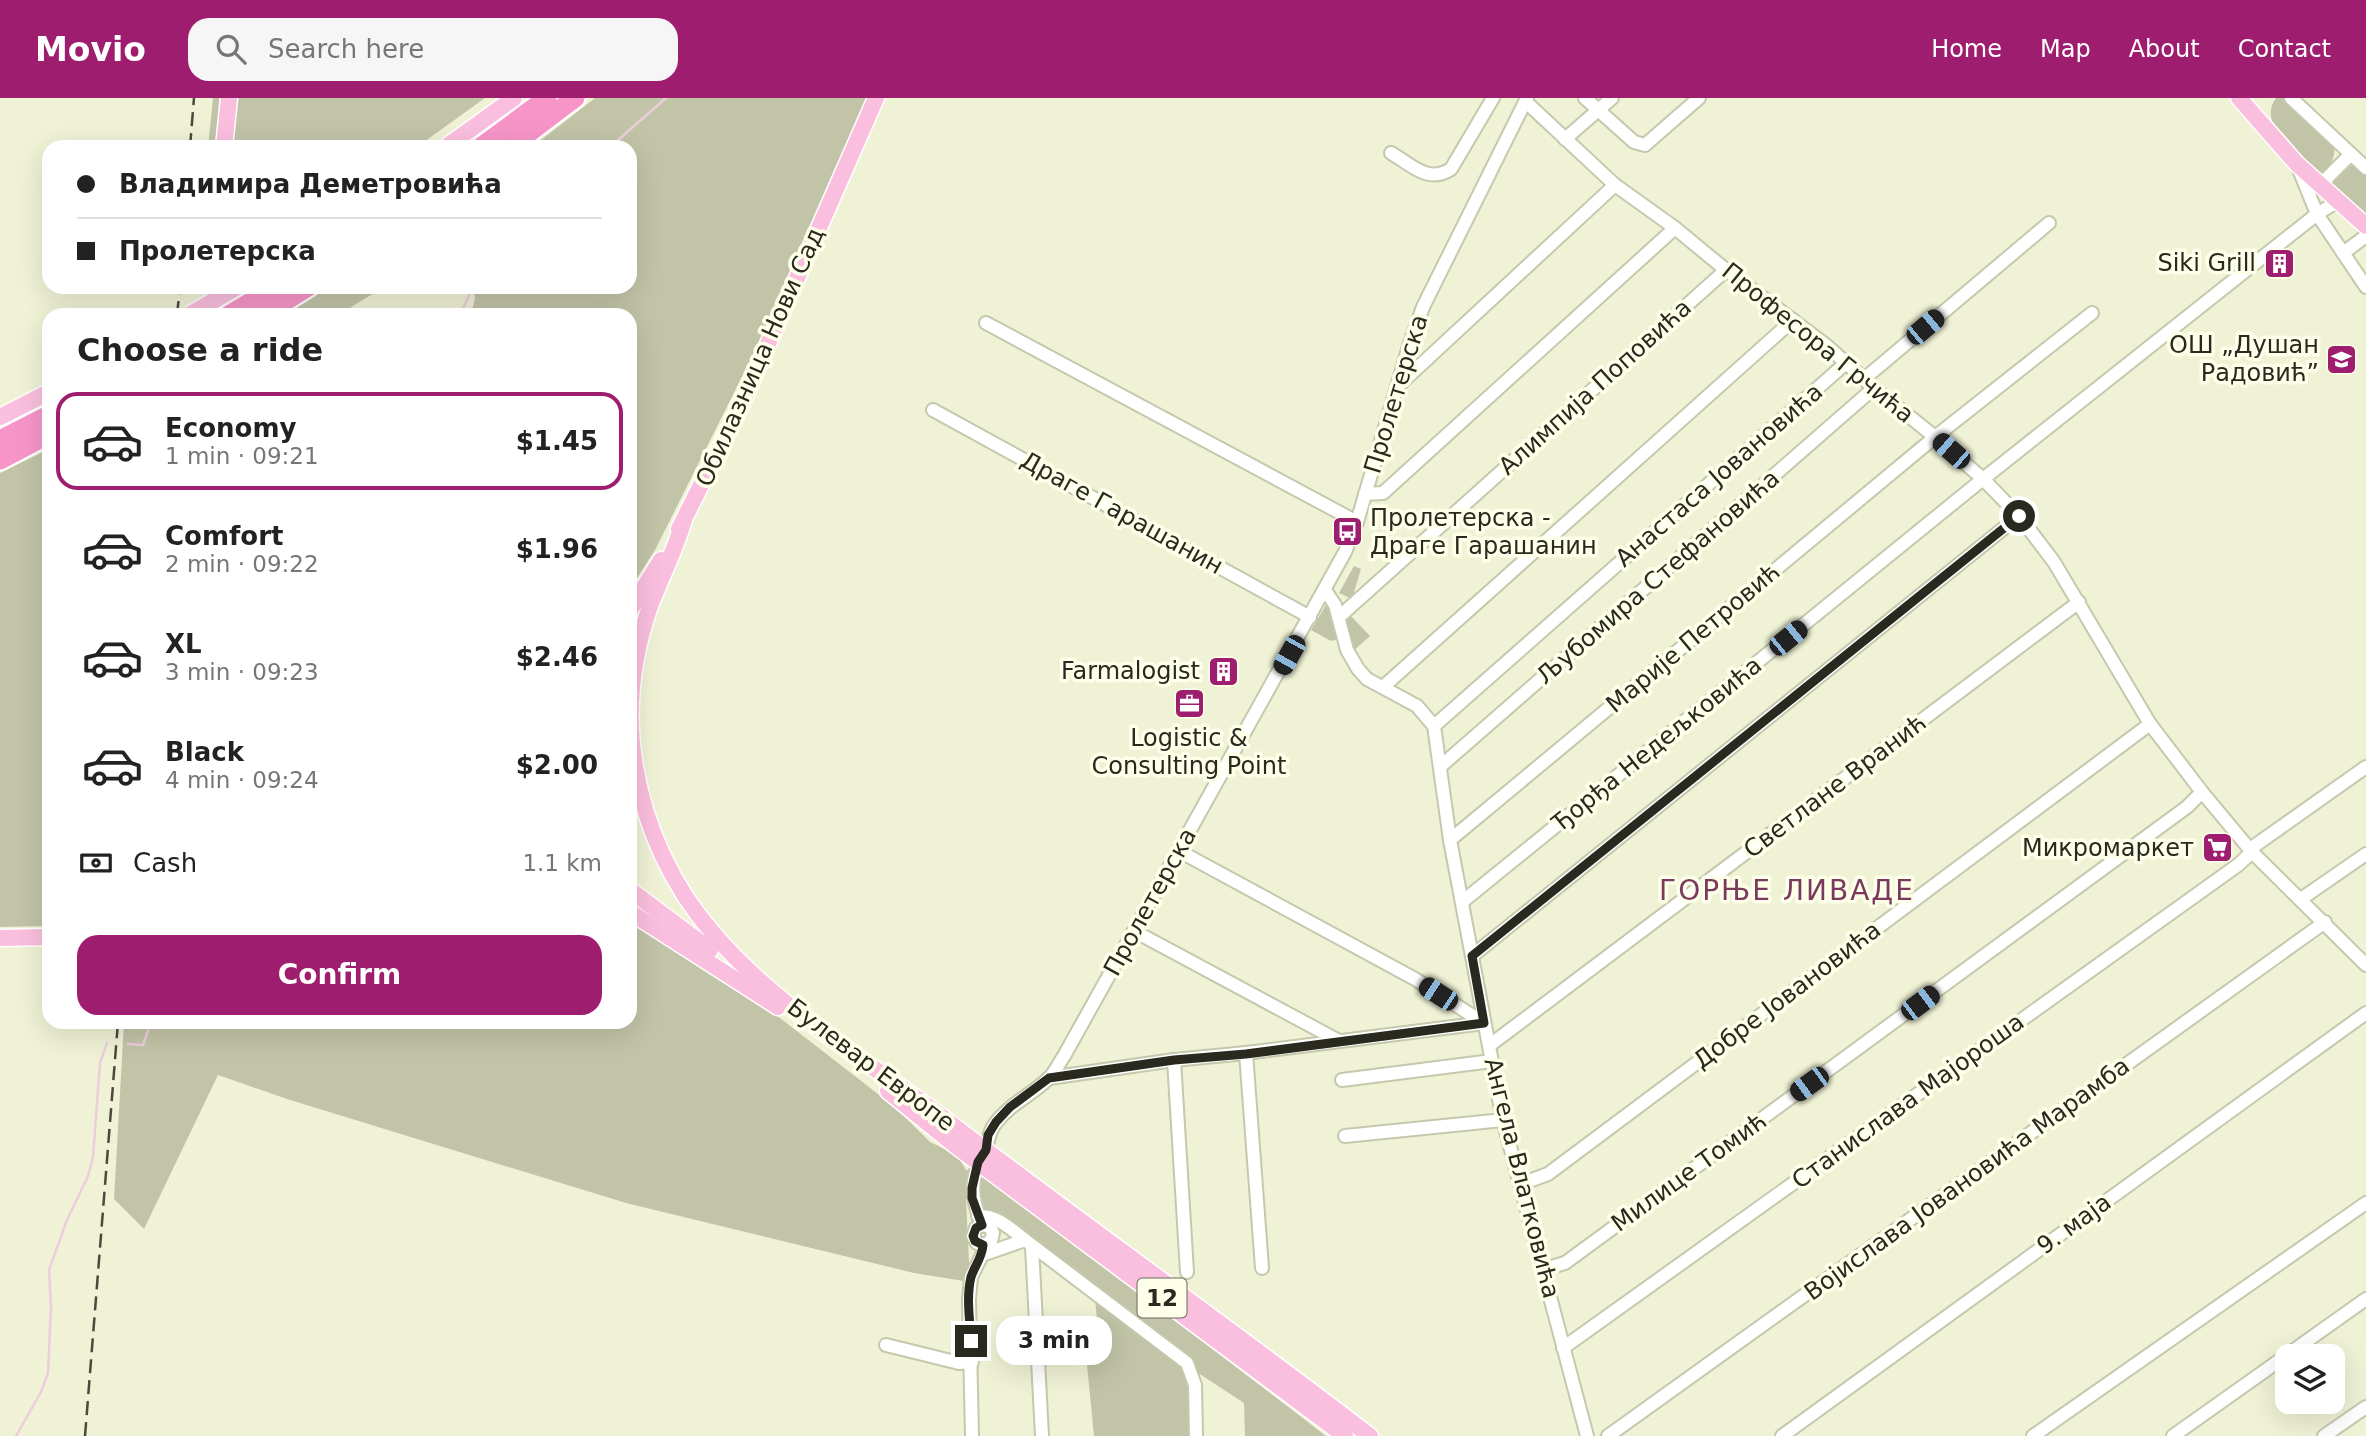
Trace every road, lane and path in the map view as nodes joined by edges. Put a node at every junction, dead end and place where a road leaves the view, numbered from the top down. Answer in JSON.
{"nodes":[{"id":1,"x":229,"y":98,"type":"edge"},
{"id":2,"x":547,"y":98,"type":"edge"},
{"id":3,"x":575,"y":98,"type":"edge"},
{"id":4,"x":876,"y":98,"type":"edge"},
{"id":5,"x":1493,"y":98,"type":"edge"},
{"id":6,"x":1585,"y":98,"type":"edge"},
{"id":7,"x":1612,"y":98,"type":"edge"},
{"id":8,"x":1699,"y":98,"type":"edge"},
{"id":9,"x":2239,"y":98,"type":"edge"},
{"id":10,"x":2291,"y":98,"type":"edge"},
{"id":11,"x":510,"y":100,"type":"edge"},
{"id":12,"x":1527,"y":100,"type":"edge"},
{"id":13,"x":1598,"y":109,"type":"junction"},
{"id":14,"x":1565,"y":139,"type":"junction"},
{"id":15,"x":224,"y":140,"type":"edge"},
{"id":16,"x":456,"y":140,"type":"edge"},
{"id":17,"x":490,"y":140,"type":"edge"},
{"id":18,"x":519,"y":140,"type":"edge"},
{"id":19,"x":1391,"y":153,"type":"dead end"},
{"id":20,"x":2351,"y":154,"type":"junction"},
{"id":21,"x":2297,"y":164,"type":"junction"},
{"id":22,"x":2366,"y":168,"type":"edge"},
{"id":23,"x":1615,"y":185,"type":"junction"},
{"id":24,"x":2320,"y":185,"type":"junction"},
{"id":25,"x":2337,"y":201,"type":"junction"},
{"id":26,"x":2317,"y":214,"type":"junction"},
{"id":27,"x":2049,"y":223,"type":"dead end"},
{"id":28,"x":2366,"y":226,"type":"edge"},
{"id":29,"x":1675,"y":228,"type":"junction"},
{"id":30,"x":2366,"y":236,"type":"edge"},
{"id":31,"x":2343,"y":253,"type":"junction"},
{"id":32,"x":1726,"y":270,"type":"junction"},
{"id":33,"x":2366,"y":287,"type":"edge"},
{"id":34,"x":226,"y":294,"type":"edge"},
{"id":35,"x":265,"y":294,"type":"edge"},
{"id":36,"x":297,"y":294,"type":"edge"},
{"id":37,"x":201,"y":308,"type":"edge"},
{"id":38,"x":242,"y":308,"type":"edge"},
{"id":39,"x":274,"y":308,"type":"edge"},
{"id":40,"x":2092,"y":313,"type":"dead end"},
{"id":41,"x":1793,"y":320,"type":"junction"},
{"id":42,"x":986,"y":323,"type":"dead end"},
{"id":43,"x":1846,"y":363,"type":"junction"},
{"id":44,"x":1864,"y":379,"type":"junction"},
{"id":45,"x":1398,"y":385,"type":"junction"},
{"id":46,"x":1874,"y":388,"type":"junction"},
{"id":47,"x":42,"y":396,"type":"edge"},
{"id":48,"x":933,"y":410,"type":"dead end"},
{"id":49,"x":0,"y":417,"type":"edge"},
{"id":50,"x":42,"y":419,"type":"edge"},
{"id":51,"x":1935,"y":437,"type":"junction"},
{"id":52,"x":42,"y":438,"type":"edge"},
{"id":53,"x":0,"y":440,"type":"edge"},
{"id":54,"x":0,"y":460,"type":"edge"},
{"id":55,"x":1983,"y":479,"type":"junction"},
{"id":56,"x":1365,"y":494,"type":"junction"},
{"id":57,"x":2019,"y":516,"type":"junction"},
{"id":58,"x":684,"y":520,"type":"junction"},
{"id":59,"x":1357,"y":522,"type":"junction"},
{"id":60,"x":1325,"y":590,"type":"junction"},
{"id":61,"x":637,"y":598,"type":"edge"},
{"id":62,"x":2079,"y":601,"type":"junction"},
{"id":63,"x":1310,"y":617,"type":"junction"},
{"id":64,"x":1339,"y":617,"type":"junction"},
{"id":65,"x":637,"y":664,"type":"edge"},
{"id":66,"x":1383,"y":687,"type":"junction"},
{"id":67,"x":2150,"y":724,"type":"junction"},
{"id":68,"x":1434,"y":726,"type":"junction"},
{"id":69,"x":1441,"y":766,"type":"junction"},
{"id":70,"x":2366,"y":767,"type":"edge"},
{"id":71,"x":637,"y":778,"type":"edge"},
{"id":72,"x":2202,"y":792,"type":"junction"},
{"id":73,"x":1450,"y":840,"type":"junction"},
{"id":74,"x":1179,"y":851,"type":"junction"},
{"id":75,"x":2251,"y":851,"type":"junction"},
{"id":76,"x":2366,"y":854,"type":"edge"},
{"id":77,"x":637,"y":895,"type":"edge"},
{"id":78,"x":2301,"y":899,"type":"junction"},
{"id":79,"x":1462,"y":902,"type":"junction"},
{"id":80,"x":637,"y":916,"type":"edge"},
{"id":81,"x":2325,"y":922,"type":"junction"},
{"id":82,"x":1134,"y":931,"type":"junction"},
{"id":83,"x":42,"y":937,"type":"edge"},
{"id":84,"x":0,"y":938,"type":"edge"},
{"id":85,"x":1472,"y":956,"type":"junction"},
{"id":86,"x":2365,"y":961,"type":"edge"},
{"id":87,"x":773,"y":998,"type":"junction"},
{"id":88,"x":2366,"y":1013,"type":"edge"},
{"id":89,"x":1484,"y":1023,"type":"junction"},
{"id":90,"x":1339,"y":1041,"type":"junction"},
{"id":91,"x":1490,"y":1045,"type":"junction"},
{"id":92,"x":1246,"y":1054,"type":"junction"},
{"id":93,"x":1174,"y":1060,"type":"junction"},
{"id":94,"x":1492,"y":1061,"type":"junction"},
{"id":95,"x":1049,"y":1078,"type":"junction"},
{"id":96,"x":1342,"y":1080,"type":"dead end"},
{"id":97,"x":1503,"y":1120,"type":"junction"},
{"id":98,"x":1345,"y":1136,"type":"dead end"},
{"id":99,"x":982,"y":1156,"type":"junction"},
{"id":100,"x":1521,"y":1184,"type":"junction"},
{"id":101,"x":2366,"y":1203,"type":"edge"},
{"id":102,"x":980,"y":1221,"type":"junction"},
{"id":103,"x":1028,"y":1244,"type":"junction"},
{"id":104,"x":982,"y":1250,"type":"junction"},
{"id":105,"x":1262,"y":1268,"type":"dead end"},
{"id":106,"x":1544,"y":1269,"type":"junction"},
{"id":107,"x":1187,"y":1272,"type":"dead end"},
{"id":108,"x":2366,"y":1300,"type":"edge"},
{"id":109,"x":886,"y":1345,"type":"dead end"},
{"id":110,"x":1563,"y":1348,"type":"junction"},
{"id":111,"x":972,"y":1362,"type":"junction"},
{"id":112,"x":2366,"y":1407,"type":"edge"},
{"id":113,"x":972,"y":1436,"type":"edge"},
{"id":114,"x":1042,"y":1436,"type":"edge"},
{"id":115,"x":1196,"y":1436,"type":"edge"},
{"id":116,"x":1345,"y":1436,"type":"edge"},
{"id":117,"x":1370,"y":1436,"type":"edge"},
{"id":118,"x":1587,"y":1436,"type":"edge"},
{"id":119,"x":1608,"y":1436,"type":"edge"},
{"id":120,"x":1782,"y":1436,"type":"edge"},
{"id":121,"x":2033,"y":1436,"type":"edge"},
{"id":122,"x":2173,"y":1436,"type":"edge"},
{"id":123,"x":2324,"y":1436,"type":"edge"}],
"edges":[{"from":1,"to":15,"type":"main road"},
{"from":2,"to":17,"type":"highway"},
{"from":3,"to":18,"type":"highway"},
{"from":4,"to":58,"type":"main road","name":"Обилазница Нови Сад"},
{"from":5,"to":19,"type":"street"},
{"from":6,"to":13,"type":"street"},
{"from":7,"to":13,"type":"street"},
{"from":8,"to":13,"type":"street"},
{"from":9,"to":21,"type":"main road"},
{"from":10,"to":20,"type":"street"},
{"from":11,"to":16,"type":"main road"},
{"from":12,"to":14,"type":"street","name":"Професора Грчића"},
{"from":12,"to":45,"type":"street","name":"Пролетерска"},
{"from":13,"to":14,"type":"street"},
{"from":14,"to":23,"type":"street","name":"Професора Грчића"},
{"from":20,"to":22,"type":"street"},
{"from":20,"to":24,"type":"street"},
{"from":21,"to":24,"type":"main road"},
{"from":21,"to":26,"type":"street"},
{"from":23,"to":29,"type":"street","name":"Професора Грчића"},
{"from":23,"to":45,"type":"street"},
{"from":24,"to":25,"type":"main road"},
{"from":25,"to":26,"type":"street","name":"Ђорђа Недељковића"},
{"from":25,"to":28,"type":"main road"},
{"from":26,"to":31,"type":"street"},
{"from":26,"to":55,"type":"street","name":"Ђорђа Недељковића"},
{"from":27,"to":44,"type":"street"},
{"from":29,"to":32,"type":"street","name":"Професора Грчића"},
{"from":29,"to":56,"type":"street"},
{"from":30,"to":31,"type":"street"},
{"from":31,"to":33,"type":"street"},
{"from":32,"to":41,"type":"street","name":"Професора Грчића"},
{"from":32,"to":64,"type":"street","name":"Алимпија Поповића"},
{"from":34,"to":37,"type":"main road","bridge":true},
{"from":35,"to":38,"type":"highway"},
{"from":36,"to":39,"type":"highway"},
{"from":40,"to":51,"type":"street","name":"Марије Петровић"},
{"from":41,"to":43,"type":"street","name":"Професора Грчића"},
{"from":41,"to":66,"type":"street"},
{"from":42,"to":59,"type":"street"},
{"from":43,"to":44,"type":"street","name":"Професора Грчића"},
{"from":43,"to":68,"type":"street","name":"Анастаса Јовановића"},
{"from":44,"to":46,"type":"street","name":"Професора Грчића"},
{"from":45,"to":56,"type":"street","name":"Пролетерска"},
{"from":46,"to":51,"type":"street","name":"Професора Грчића"},
{"from":46,"to":69,"type":"street","name":"Љубомира Стефановића"},
{"from":47,"to":49,"type":"main road"},
{"from":48,"to":63,"type":"street","name":"Драге Гарашанин"},
{"from":50,"to":53,"type":"highway"},
{"from":51,"to":55,"type":"street","name":"Професора Грчића"},
{"from":51,"to":73,"type":"street","name":"Марије Петровић"},
{"from":52,"to":54,"type":"highway"},
{"from":55,"to":57,"type":"street","name":"Професора Грчића"},
{"from":55,"to":79,"type":"street","name":"Ђорђа Недељковића"},
{"from":56,"to":59,"type":"street","name":"Пролетерска"},
{"from":57,"to":62,"type":"street","name":"Професора Грчића"},
{"from":57,"to":85,"type":"street"},
{"from":58,"to":61,"type":"main road","name":"Обилазница Нови Сад"},
{"from":58,"to":65,"type":"main road"},
{"from":59,"to":60,"type":"street","name":"Пролетерска"},
{"from":60,"to":63,"type":"street","name":"Пролетерска"},
{"from":60,"to":64,"type":"street"},
{"from":62,"to":67,"type":"street","name":"Професора Грчића"},
{"from":62,"to":91,"type":"street","name":"Светлане Вранић"},
{"from":63,"to":74,"type":"street","name":"Пролетерска"},
{"from":64,"to":66,"type":"street"},
{"from":66,"to":68,"type":"street"},
{"from":67,"to":72,"type":"street","name":"Професора Грчића"},
{"from":67,"to":100,"type":"street","name":"Добре Јовановића"},
{"from":68,"to":69,"type":"street","name":"Ангела Влатковића"},
{"from":69,"to":73,"type":"street","name":"Ангела Влатковића"},
{"from":70,"to":75,"type":"street"},
{"from":71,"to":87,"type":"main road"},
{"from":72,"to":75,"type":"street","name":"Професора Грчића"},
{"from":72,"to":106,"type":"street","name":"Милице Томић"},
{"from":73,"to":79,"type":"street","name":"Ангела Влатковића"},
{"from":74,"to":82,"type":"street","name":"Пролетерска"},
{"from":74,"to":89,"type":"street"},
{"from":75,"to":78,"type":"street","name":"Професора Грчића"},
{"from":75,"to":110,"type":"street","name":"Станислава Мајороша"},
{"from":76,"to":78,"type":"street"},
{"from":77,"to":87,"type":"main road"},
{"from":78,"to":81,"type":"street","name":"Професора Грчића"},
{"from":79,"to":85,"type":"street","name":"Ангела Влатковића"},
{"from":80,"to":87,"type":"main road"},
{"from":81,"to":86,"type":"street","name":"Професора Грчића"},
{"from":81,"to":119,"type":"street","name":"Војислава Јовановића Марамба"},
{"from":82,"to":90,"type":"street"},
{"from":82,"to":95,"type":"street","name":"Пролетерска"},
{"from":83,"to":84,"type":"main road"},
{"from":85,"to":89,"type":"street","name":"Ангела Влатковића"},
{"from":87,"to":99,"type":"main road","name":"Булевар Европе","number":"12"},
{"from":88,"to":120,"type":"street","name":"9. маја"},
{"from":89,"to":90,"type":"street"},
{"from":89,"to":91,"type":"street","name":"Ангела Влатковића"},
{"from":90,"to":92,"type":"street"},
{"from":91,"to":94,"type":"street","name":"Ангела Влатковића"},
{"from":92,"to":93,"type":"street"},
{"from":92,"to":105,"type":"street"},
{"from":93,"to":95,"type":"street"},
{"from":93,"to":107,"type":"street"},
{"from":94,"to":96,"type":"street"},
{"from":94,"to":97,"type":"street","name":"Ангела Влатковића"},
{"from":95,"to":99,"type":"street","name":"Пролетерска"},
{"from":97,"to":98,"type":"street"},
{"from":97,"to":100,"type":"street","name":"Ангела Влатковића"},
{"from":99,"to":102,"type":"street","name":"Пролетерска"},
{"from":99,"to":116,"type":"main road","name":"Булевар Европе","number":"12"},
{"from":99,"to":117,"type":"main road","name":"Булевар Европе","number":"12"},
{"from":100,"to":106,"type":"street","name":"Ангела Влатковића"},
{"from":101,"to":121,"type":"street"},
{"from":102,"to":103,"type":"street"},
{"from":102,"to":104,"type":"street","name":"Пролетерска"},
{"from":103,"to":104,"type":"street"},
{"from":103,"to":114,"type":"street"},
{"from":103,"to":115,"type":"street"},
{"from":104,"to":111,"type":"street"},
{"from":106,"to":110,"type":"street","name":"Ангела Влатковића"},
{"from":108,"to":122,"type":"street"},
{"from":109,"to":111,"type":"street"},
{"from":110,"to":118,"type":"street","name":"Ангела Влатковића"},
{"from":111,"to":113,"type":"street"},
{"from":112,"to":123,"type":"street"}]}
